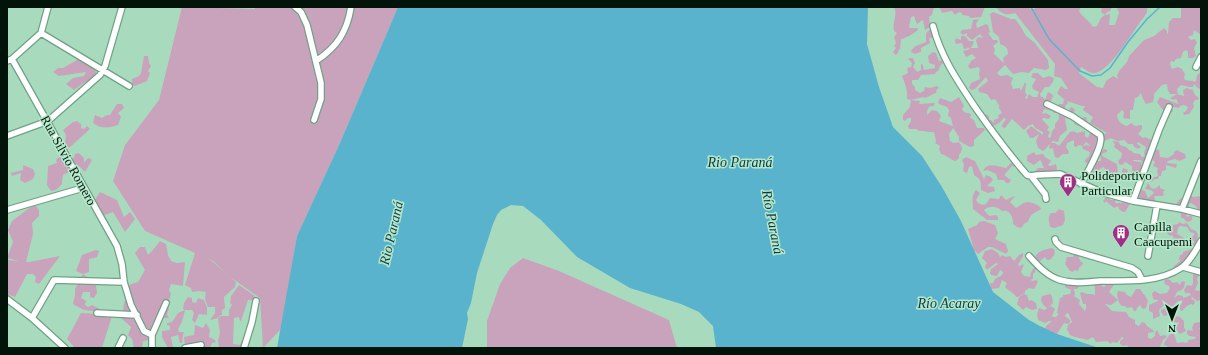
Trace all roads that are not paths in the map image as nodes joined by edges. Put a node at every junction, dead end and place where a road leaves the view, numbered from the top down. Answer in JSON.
{"nodes":[{"id":1,"x":48,"y":7,"type":"edge"},
{"id":2,"x":122,"y":7,"type":"edge"},
{"id":3,"x":295,"y":7,"type":"edge"},
{"id":4,"x":350,"y":7,"type":"edge"},
{"id":5,"x":933,"y":26,"type":"dead end"},
{"id":6,"x":41,"y":32,"type":"junction"},
{"id":7,"x":1201,"y":57,"type":"edge"},
{"id":8,"x":9,"y":60,"type":"edge"},
{"id":9,"x":316,"y":61,"type":"junction"},
{"id":10,"x":1196,"y":67,"type":"dead end"},
{"id":11,"x":104,"y":70,"type":"junction"},
{"id":12,"x":129,"y":86,"type":"dead end"},
{"id":13,"x":1047,"y":104,"type":"dead end"},
{"id":14,"x":1168,"y":107,"type":"dead end"},
{"id":15,"x":314,"y":120,"type":"dead end"},
{"id":16,"x":48,"y":122,"type":"junction"},
{"id":17,"x":7,"y":136,"type":"edge"},
{"id":18,"x":1201,"y":161,"type":"edge"},
{"id":19,"x":1031,"y":176,"type":"junction"},
{"id":20,"x":1081,"y":184,"type":"junction"},
{"id":21,"x":84,"y":188,"type":"junction"},
{"id":22,"x":1046,"y":199,"type":"dead end"},
{"id":23,"x":1132,"y":201,"type":"junction"},
{"id":24,"x":1157,"y":205,"type":"junction"},
{"id":25,"x":1182,"y":209,"type":"junction"},
{"id":26,"x":7,"y":210,"type":"edge"},
{"id":27,"x":1201,"y":214,"type":"edge"},
{"id":28,"x":1055,"y":239,"type":"dead end"},
{"id":29,"x":1201,"y":241,"type":"edge"},
{"id":30,"x":1029,"y":256,"type":"dead end"},
{"id":31,"x":1148,"y":256,"type":"dead end"},
{"id":32,"x":1183,"y":267,"type":"junction"},
{"id":33,"x":1201,"y":272,"type":"edge"},
{"id":34,"x":1142,"y":280,"type":"junction"},
{"id":35,"x":124,"y":282,"type":"junction"},
{"id":36,"x":7,"y":299,"type":"edge"},
{"id":37,"x":256,"y":301,"type":"dead end"},
{"id":38,"x":166,"y":303,"type":"dead end"},
{"id":39,"x":98,"y":313,"type":"dead end"},
{"id":40,"x":137,"y":315,"type":"junction"},
{"id":41,"x":32,"y":318,"type":"junction"},
{"id":42,"x":152,"y":335,"type":"junction"},
{"id":43,"x":123,"y":338,"type":"dead end"},
{"id":44,"x":201,"y":345,"type":"dead end"},
{"id":45,"x":65,"y":348,"type":"edge"},
{"id":46,"x":118,"y":348,"type":"edge"},
{"id":47,"x":152,"y":348,"type":"edge"},
{"id":48,"x":185,"y":348,"type":"edge"},
{"id":49,"x":244,"y":348,"type":"edge"}],
"edges":[{"from":1,"to":6,"type":"street"},
{"from":2,"to":11,"type":"street"},
{"from":3,"to":9,"type":"street"},
{"from":4,"to":9,"type":"street"},
{"from":5,"to":19,"type":"street"},
{"from":6,"to":8,"type":"street"},
{"from":6,"to":11,"type":"street"},
{"from":7,"to":10,"type":"street"},
{"from":8,"to":16,"type":"street","name":"Rua Silvio Romero"},
{"from":9,"to":15,"type":"street"},
{"from":11,"to":12,"type":"street"},
{"from":11,"to":16,"type":"street"},
{"from":13,"to":20,"type":"street"},
{"from":14,"to":23,"type":"street"},
{"from":16,"to":17,"type":"street"},
{"from":16,"to":21,"type":"street","name":"Rua Silvio Romero"},
{"from":18,"to":25,"type":"street"},
{"from":19,"to":20,"type":"street"},
{"from":19,"to":22,"type":"street"},
{"from":20,"to":23,"type":"street"},
{"from":21,"to":26,"type":"street"},
{"from":21,"to":35,"type":"street","name":"Rua Silvio Romero"},
{"from":23,"to":24,"type":"street"},
{"from":24,"to":25,"type":"street"},
{"from":24,"to":31,"type":"street"},
{"from":25,"to":27,"type":"street"},
{"from":28,"to":34,"type":"street"},
{"from":29,"to":32,"type":"street"},
{"from":30,"to":34,"type":"street"},
{"from":32,"to":33,"type":"street"},
{"from":32,"to":34,"type":"street"},
{"from":35,"to":40,"type":"street","name":"Rua Silvio Romero"},
{"from":35,"to":41,"type":"street"},
{"from":36,"to":41,"type":"street"},
{"from":37,"to":49,"type":"street"},
{"from":38,"to":42,"type":"street"},
{"from":39,"to":40,"type":"street"},
{"from":40,"to":42,"type":"street","name":"Rua Silvio Romero"},
{"from":41,"to":45,"type":"street"},
{"from":42,"to":47,"type":"street"},
{"from":43,"to":46,"type":"street"},
{"from":44,"to":48,"type":"street"}]}
